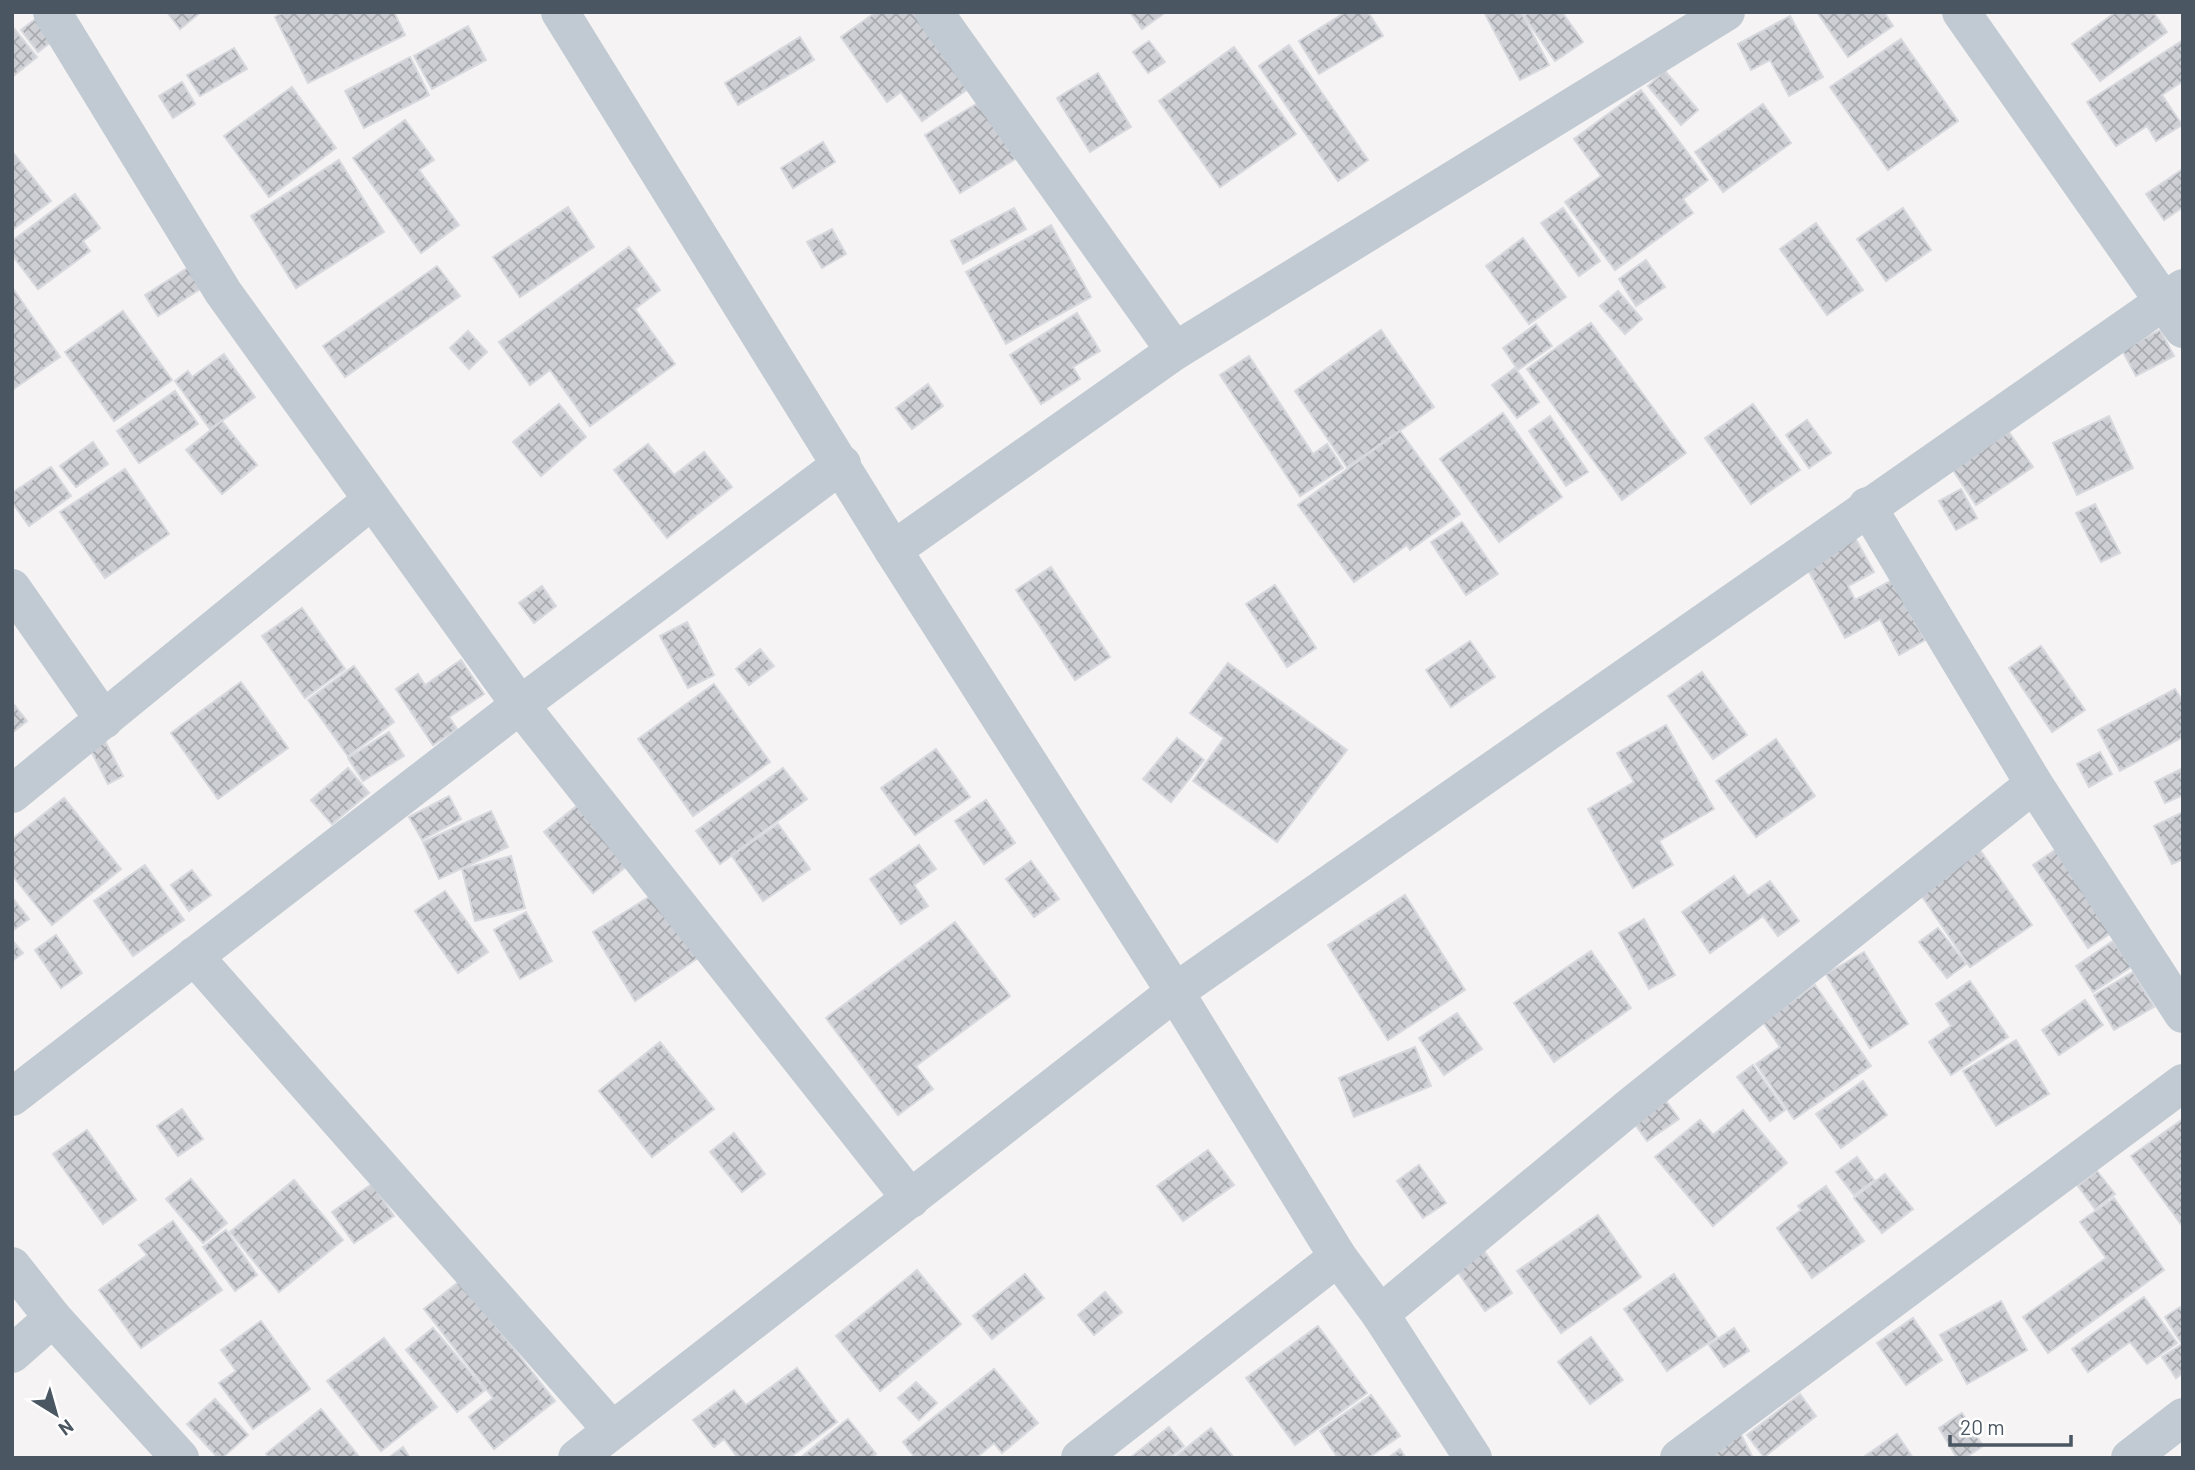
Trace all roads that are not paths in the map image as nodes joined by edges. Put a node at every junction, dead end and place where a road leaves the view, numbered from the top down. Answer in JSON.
{"nodes":[{"id":1,"x":52,"y":12,"type":"edge"},
{"id":2,"x":560,"y":12,"type":"edge"},
{"id":3,"x":934,"y":12,"type":"edge"},
{"id":4,"x":1726,"y":12,"type":"edge"},
{"id":5,"x":1961,"y":12,"type":"edge"},
{"id":6,"x":2176,"y":306,"type":"edge"},
{"id":7,"x":1175,"y":351,"type":"junction"},
{"id":8,"x":842,"y":464,"type":"junction"},
{"id":9,"x":372,"y":500,"type":"junction"},
{"id":10,"x":1867,"y":506,"type":"junction"},
{"id":11,"x":892,"y":550,"type":"junction"},
{"id":12,"x":12,"y":588,"type":"edge"},
{"id":13,"x":520,"y":705,"type":"junction"},
{"id":14,"x":104,"y":720,"type":"junction"},
{"id":15,"x":2034,"y":784,"type":"junction"},
{"id":16,"x":12,"y":793,"type":"edge"},
{"id":17,"x":194,"y":956,"type":"junction"},
{"id":18,"x":1175,"y":992,"type":"junction"},
{"id":19,"x":2183,"y":1014,"type":"edge"},
{"id":20,"x":2183,"y":1083,"type":"edge"},
{"id":21,"x":12,"y":1097,"type":"edge"},
{"id":22,"x":911,"y":1199,"type":"junction"},
{"id":23,"x":1338,"y":1257,"type":"junction"},
{"id":24,"x":12,"y":1266,"type":"edge"},
{"id":25,"x":1380,"y":1314,"type":"junction"},
{"id":26,"x":53,"y":1318,"type":"junction"},
{"id":27,"x":12,"y":1354,"type":"edge"},
{"id":28,"x":2183,"y":1417,"type":"edge"},
{"id":29,"x":612,"y":1430,"type":"junction"},
{"id":30,"x":180,"y":1458,"type":"edge"},
{"id":31,"x":577,"y":1458,"type":"edge"},
{"id":32,"x":1080,"y":1458,"type":"edge"},
{"id":33,"x":1473,"y":1458,"type":"edge"},
{"id":34,"x":1679,"y":1458,"type":"edge"},
{"id":35,"x":2130,"y":1458,"type":"edge"}],
"edges":[{"from":1,"to":9,"type":"street"},
{"from":2,"to":8,"type":"street"},
{"from":3,"to":7,"type":"street"},
{"from":4,"to":7,"type":"street"},
{"from":5,"to":6,"type":"street"},
{"from":6,"to":10,"type":"street"},
{"from":7,"to":11,"type":"street"},
{"from":8,"to":11,"type":"street"},
{"from":8,"to":13,"type":"street"},
{"from":9,"to":13,"type":"street"},
{"from":9,"to":14,"type":"street"},
{"from":10,"to":15,"type":"street"},
{"from":10,"to":18,"type":"street"},
{"from":11,"to":18,"type":"street"},
{"from":12,"to":14,"type":"street"},
{"from":13,"to":17,"type":"street"},
{"from":13,"to":22,"type":"street"},
{"from":14,"to":16,"type":"street"},
{"from":15,"to":19,"type":"street"},
{"from":15,"to":25,"type":"street"},
{"from":17,"to":21,"type":"street"},
{"from":17,"to":29,"type":"street"},
{"from":18,"to":22,"type":"street"},
{"from":18,"to":23,"type":"street"},
{"from":20,"to":34,"type":"street"},
{"from":22,"to":29,"type":"street"},
{"from":23,"to":25,"type":"street"},
{"from":23,"to":32,"type":"street"},
{"from":24,"to":26,"type":"street"},
{"from":25,"to":33,"type":"street"},
{"from":26,"to":27,"type":"street"},
{"from":26,"to":30,"type":"street"},
{"from":28,"to":35,"type":"street"},
{"from":29,"to":31,"type":"street"}]}
